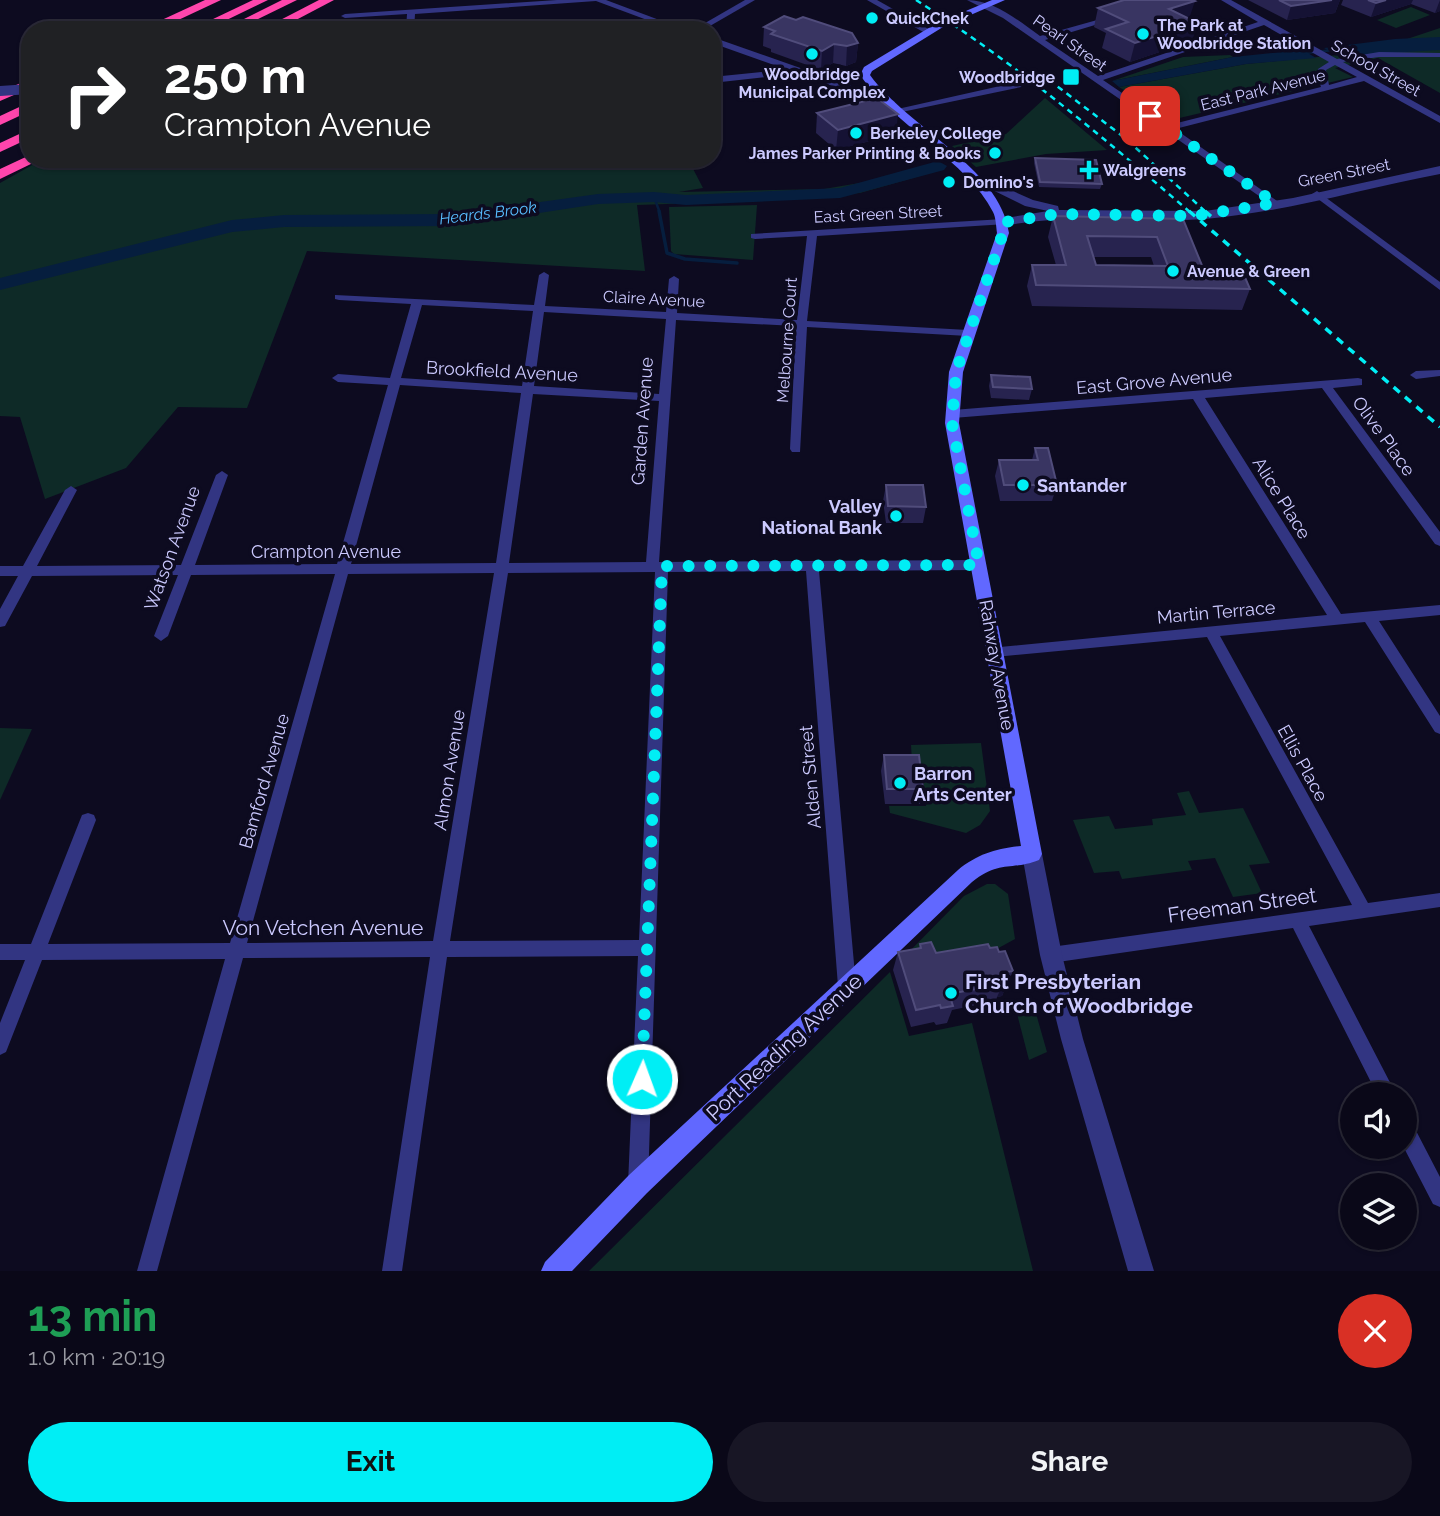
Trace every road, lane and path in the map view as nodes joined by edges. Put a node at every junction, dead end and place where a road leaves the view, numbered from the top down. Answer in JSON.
{"nodes":[{"id":1,"x":215,"y":0,"type":"edge"},
{"id":2,"x":261,"y":0,"type":"edge"},
{"id":3,"x":291,"y":0,"type":"edge"},
{"id":4,"x":299,"y":0,"type":"edge"},
{"id":5,"x":328,"y":0,"type":"edge"},
{"id":6,"x":593,"y":0,"type":"edge"},
{"id":7,"x":599,"y":0,"type":"edge"},
{"id":8,"x":751,"y":0,"type":"edge"},
{"id":9,"x":871,"y":0,"type":"edge"},
{"id":10,"x":971,"y":0,"type":"edge"},
{"id":11,"x":1000,"y":0,"type":"edge"},
{"id":12,"x":1225,"y":0,"type":"edge"},
{"id":13,"x":984,"y":6,"type":"junction"},
{"id":14,"x":411,"y":12,"type":"junction"},
{"id":15,"x":1122,"y":13,"type":"edge"},
{"id":16,"x":345,"y":16,"type":"dead end"},
{"id":17,"x":224,"y":17,"type":"junction"},
{"id":18,"x":167,"y":21,"type":"edge"},
{"id":19,"x":212,"y":21,"type":"edge"},
{"id":20,"x":215,"y":21,"type":"edge"},
{"id":21,"x":246,"y":21,"type":"edge"},
{"id":22,"x":256,"y":21,"type":"edge"},
{"id":23,"x":285,"y":21,"type":"edge"},
{"id":24,"x":410,"y":21,"type":"edge"},
{"id":25,"x":657,"y":21,"type":"edge"},
{"id":26,"x":713,"y":21,"type":"edge"},
{"id":27,"x":1265,"y":22,"type":"junction"},
{"id":28,"x":928,"y":31,"type":"junction"},
{"id":29,"x":1039,"y":39,"type":"junction"},
{"id":30,"x":721,"y":43,"type":"edge"},
{"id":31,"x":1440,"y":55,"type":"edge"},
{"id":32,"x":1337,"y":62,"type":"junction"},
{"id":33,"x":868,"y":69,"type":"junction"},
{"id":34,"x":800,"y":71,"type":"junction"},
{"id":35,"x":721,"y":78,"type":"edge"},
{"id":36,"x":1365,"y":78,"type":"junction"},
{"id":37,"x":1097,"y":79,"type":"junction"},
{"id":38,"x":1018,"y":85,"type":"dead end"},
{"id":39,"x":841,"y":86,"type":"junction"},
{"id":40,"x":21,"y":87,"type":"edge"},
{"id":41,"x":1326,"y":88,"type":"junction"},
{"id":42,"x":21,"y":90,"type":"edge"},
{"id":43,"x":0,"y":91,"type":"edge"},
{"id":44,"x":0,"y":97,"type":"edge"},
{"id":45,"x":21,"y":100,"type":"edge"},
{"id":46,"x":893,"y":106,"type":"junction"},
{"id":47,"x":0,"y":110,"type":"edge"},
{"id":48,"x":21,"y":110,"type":"edge"},
{"id":49,"x":1440,"y":120,"type":"edge"},
{"id":50,"x":0,"y":121,"type":"edge"},
{"id":51,"x":21,"y":126,"type":"edge"},
{"id":52,"x":1168,"y":128,"type":"junction"},
{"id":53,"x":0,"y":136,"type":"edge"},
{"id":54,"x":21,"y":138,"type":"edge"},
{"id":55,"x":0,"y":148,"type":"edge"},
{"id":56,"x":21,"y":156,"type":"edge"},
{"id":57,"x":21,"y":164,"type":"edge"},
{"id":58,"x":0,"y":166,"type":"edge"},
{"id":59,"x":1440,"y":170,"type":"edge"},
{"id":60,"x":0,"y":175,"type":"edge"},
{"id":61,"x":968,"y":175,"type":"junction"},
{"id":62,"x":1317,"y":194,"type":"junction"},
{"id":63,"x":1275,"y":203,"type":"junction"},
{"id":64,"x":1102,"y":214,"type":"junction"},
{"id":65,"x":1004,"y":222,"type":"junction"},
{"id":66,"x":812,"y":233,"type":"junction"},
{"id":67,"x":755,"y":236,"type":"dead end"},
{"id":68,"x":544,"y":275,"type":"dead end"},
{"id":69,"x":674,"y":279,"type":"dead end"},
{"id":70,"x":1440,"y":287,"type":"edge"},
{"id":71,"x":339,"y":297,"type":"dead end"},
{"id":72,"x":418,"y":302,"type":"junction"},
{"id":73,"x":539,"y":309,"type":"junction"},
{"id":74,"x":669,"y":316,"type":"junction"},
{"id":75,"x":802,"y":323,"type":"junction"},
{"id":76,"x":968,"y":333,"type":"junction"},
{"id":77,"x":1440,"y":373,"type":"edge"},
{"id":78,"x":1416,"y":374,"type":"dead end"},
{"id":79,"x":338,"y":378,"type":"dead end"},
{"id":80,"x":396,"y":382,"type":"junction"},
{"id":81,"x":1358,"y":382,"type":"dead end"},
{"id":82,"x":1325,"y":385,"type":"junction"},
{"id":83,"x":527,"y":390,"type":"junction"},
{"id":84,"x":1198,"y":395,"type":"junction"},
{"id":85,"x":663,"y":397,"type":"junction"},
{"id":86,"x":953,"y":414,"type":"junction"},
{"id":87,"x":796,"y":449,"type":"dead end"},
{"id":88,"x":222,"y":475,"type":"dead end"},
{"id":89,"x":71,"y":490,"type":"dead end"},
{"id":90,"x":1440,"y":541,"type":"edge"},
{"id":91,"x":812,"y":565,"type":"junction"},
{"id":92,"x":979,"y":565,"type":"junction"},
{"id":93,"x":657,"y":566,"type":"junction"},
{"id":94,"x":502,"y":567,"type":"junction"},
{"id":95,"x":187,"y":569,"type":"junction"},
{"id":96,"x":345,"y":569,"type":"junction"},
{"id":97,"x":27,"y":570,"type":"junction"},
{"id":98,"x":0,"y":571,"type":"edge"},
{"id":99,"x":1440,"y":610,"type":"edge"},
{"id":100,"x":1369,"y":617,"type":"junction"},
{"id":101,"x":1337,"y":620,"type":"junction"},
{"id":102,"x":0,"y":622,"type":"edge"},
{"id":103,"x":1211,"y":632,"type":"junction"},
{"id":104,"x":161,"y":636,"type":"dead end"},
{"id":105,"x":995,"y":652,"type":"junction"},
{"id":106,"x":1440,"y":728,"type":"edge"},
{"id":107,"x":88,"y":821,"type":"dead end"},
{"id":108,"x":1032,"y":854,"type":"junction"},
{"id":109,"x":1440,"y":901,"type":"edge"},
{"id":110,"x":1364,"y":911,"type":"junction"},
{"id":111,"x":1298,"y":920,"type":"junction"},
{"id":112,"x":647,"y":948,"type":"junction"},
{"id":113,"x":440,"y":949,"type":"junction"},
{"id":114,"x":236,"y":950,"type":"junction"},
{"id":115,"x":38,"y":951,"type":"junction"},
{"id":116,"x":0,"y":952,"type":"edge"},
{"id":117,"x":1051,"y":955,"type":"junction"},
{"id":118,"x":847,"y":986,"type":"junction"},
{"id":119,"x":0,"y":1046,"type":"edge"},
{"id":120,"x":1381,"y":1082,"type":"edge"},
{"id":121,"x":1417,"y":1153,"type":"edge"},
{"id":122,"x":638,"y":1184,"type":"junction"},
{"id":123,"x":1440,"y":1198,"type":"edge"},
{"id":124,"x":147,"y":1271,"type":"edge"},
{"id":125,"x":392,"y":1271,"type":"edge"},
{"id":126,"x":554,"y":1271,"type":"edge"},
{"id":127,"x":1141,"y":1271,"type":"edge"}],
"edges":[{"from":1,"to":18,"type":"highway"},
{"from":2,"to":17,"type":"highway"},
{"from":3,"to":21,"type":"highway"},
{"from":4,"to":22,"type":"highway"},
{"from":5,"to":23,"type":"highway"},
{"from":6,"to":14,"type":"street"},
{"from":7,"to":25,"type":"street"},
{"from":8,"to":26,"type":"street"},
{"from":9,"to":28,"type":"street"},
{"from":10,"to":13,"type":"street","name":"Pearl Street"},
{"from":11,"to":13,"type":"main road"},
{"from":12,"to":27,"type":"street","name":"School Street"},
{"from":13,"to":28,"type":"main road"},
{"from":13,"to":29,"type":"street","name":"Pearl Street"},
{"from":14,"to":16,"type":"street"},
{"from":14,"to":24,"type":"street"},
{"from":15,"to":29,"type":"street"},
{"from":17,"to":19,"type":"highway"},
{"from":17,"to":20,"type":"highway"},
{"from":27,"to":32,"type":"street","name":"School Street"},
{"from":27,"to":37,"type":"street"},
{"from":28,"to":33,"type":"main road"},
{"from":29,"to":37,"type":"street","name":"Pearl Street"},
{"from":30,"to":34,"type":"street"},
{"from":31,"to":32,"type":"street"},
{"from":32,"to":36,"type":"street","name":"School Street"},
{"from":32,"to":41,"type":"street"},
{"from":33,"to":39,"type":"street"},
{"from":33,"to":46,"type":"main road"},
{"from":34,"to":35,"type":"street"},
{"from":34,"to":39,"type":"street"},
{"from":36,"to":41,"type":"street","name":"East Park Avenue"},
{"from":36,"to":49,"type":"street","name":"School Street"},
{"from":37,"to":52,"type":"street","name":"Pearl Street"},
{"from":38,"to":46,"type":"street"},
{"from":39,"to":46,"type":"street"},
{"from":40,"to":44,"type":"highway"},
{"from":41,"to":52,"type":"street","name":"East Park Avenue"},
{"from":42,"to":43,"type":"street","bridge":true},
{"from":45,"to":47,"type":"highway"},
{"from":46,"to":61,"type":"main road"},
{"from":48,"to":50,"type":"highway"},
{"from":51,"to":53,"type":"highway"},
{"from":52,"to":63,"type":"street","name":"Pearl Street"},
{"from":54,"to":55,"type":"highway"},
{"from":56,"to":58,"type":"highway"},
{"from":57,"to":60,"type":"highway"},
{"from":59,"to":62,"type":"street","name":"Green Street"},
{"from":61,"to":64,"type":"street"},
{"from":61,"to":65,"type":"main road"},
{"from":62,"to":63,"type":"street","name":"Green Street"},
{"from":62,"to":70,"type":"street"},
{"from":63,"to":64,"type":"street","name":"Green Street"},
{"from":64,"to":65,"type":"street","name":"Green Street"},
{"from":65,"to":66,"type":"street","name":"East Green Street"},
{"from":65,"to":76,"type":"main road","name":"Rahway Avenue"},
{"from":66,"to":67,"type":"street","name":"East Green Street"},
{"from":66,"to":75,"type":"street","name":"Melbourne Court"},
{"from":68,"to":73,"type":"street","name":"Almon Avenue"},
{"from":69,"to":74,"type":"street","name":"Garden Avenue"},
{"from":71,"to":72,"type":"street","name":"Claire Avenue"},
{"from":72,"to":73,"type":"street","name":"Claire Avenue"},
{"from":72,"to":80,"type":"street","name":"Bamford Avenue"},
{"from":73,"to":74,"type":"street","name":"Claire Avenue"},
{"from":73,"to":83,"type":"street","name":"Almon Avenue"},
{"from":74,"to":75,"type":"street","name":"Claire Avenue"},
{"from":74,"to":85,"type":"street","name":"Garden Avenue"},
{"from":75,"to":76,"type":"street","name":"Claire Avenue"},
{"from":75,"to":87,"type":"street","name":"Melbourne Court"},
{"from":76,"to":86,"type":"main road","name":"Rahway Avenue"},
{"from":77,"to":78,"type":"street"},
{"from":79,"to":80,"type":"street","name":"Brookfield Avenue"},
{"from":80,"to":83,"type":"street","name":"Brookfield Avenue"},
{"from":80,"to":96,"type":"street","name":"Bamford Avenue"},
{"from":81,"to":82,"type":"street","name":"East Grove Avenue"},
{"from":82,"to":84,"type":"street","name":"East Grove Avenue"},
{"from":82,"to":90,"type":"street","name":"Olive Place"},
{"from":83,"to":85,"type":"street","name":"Brookfield Avenue"},
{"from":83,"to":94,"type":"street","name":"Almon Avenue"},
{"from":84,"to":86,"type":"street","name":"East Grove Avenue"},
{"from":84,"to":101,"type":"street","name":"Alice Place"},
{"from":85,"to":93,"type":"street","name":"Garden Avenue"},
{"from":86,"to":92,"type":"main road","name":"Rahway Avenue"},
{"from":88,"to":95,"type":"street","name":"Watson Avenue"},
{"from":89,"to":97,"type":"street"},
{"from":91,"to":92,"type":"street","name":"Crampton Avenue"},
{"from":91,"to":93,"type":"street","name":"Crampton Avenue"},
{"from":91,"to":118,"type":"street","name":"Alden Street"},
{"from":92,"to":105,"type":"main road","name":"Rahway Avenue"},
{"from":93,"to":94,"type":"street","name":"Crampton Avenue"},
{"from":93,"to":112,"type":"street","name":"Garden Avenue"},
{"from":94,"to":96,"type":"street","name":"Crampton Avenue"},
{"from":94,"to":113,"type":"street","name":"Almon Avenue"},
{"from":95,"to":96,"type":"street","name":"Crampton Avenue"},
{"from":95,"to":97,"type":"street","name":"Crampton Avenue"},
{"from":95,"to":104,"type":"street","name":"Watson Avenue"},
{"from":96,"to":114,"type":"street","name":"Bamford Avenue"},
{"from":97,"to":98,"type":"street","name":"Crampton Avenue"},
{"from":97,"to":102,"type":"street"},
{"from":99,"to":100,"type":"street","name":"Martin Terrace"},
{"from":100,"to":101,"type":"street","name":"Martin Terrace"},
{"from":100,"to":106,"type":"street"},
{"from":101,"to":103,"type":"street","name":"Martin Terrace"},
{"from":103,"to":105,"type":"street","name":"Martin Terrace"},
{"from":103,"to":110,"type":"street","name":"Ellis Place"},
{"from":105,"to":108,"type":"main road","name":"Rahway Avenue"},
{"from":107,"to":115,"type":"street"},
{"from":108,"to":117,"type":"street","name":"Rahway Avenue"},
{"from":108,"to":118,"type":"main road","name":"Port Reading Avenue"},
{"from":109,"to":110,"type":"street","name":"Freeman Street"},
{"from":110,"to":111,"type":"street","name":"Freeman Street"},
{"from":111,"to":117,"type":"street","name":"Freeman Street"},
{"from":111,"to":120,"type":"street"},
{"from":112,"to":113,"type":"street","name":"Von Vetchen Avenue"},
{"from":112,"to":122,"type":"street","name":"Garden Avenue"},
{"from":113,"to":114,"type":"street","name":"Von Vetchen Avenue"},
{"from":113,"to":125,"type":"street","name":"Almon Avenue"},
{"from":114,"to":115,"type":"street","name":"Von Vetchen Avenue"},
{"from":114,"to":124,"type":"street","name":"Bamford Avenue"},
{"from":115,"to":116,"type":"street","name":"Von Vetchen Avenue"},
{"from":115,"to":119,"type":"street"},
{"from":117,"to":127,"type":"street","name":"Rahway Avenue"},
{"from":118,"to":122,"type":"main road","name":"Port Reading Avenue"},
{"from":121,"to":123,"type":"street"},
{"from":122,"to":126,"type":"main road","name":"Port Reading Avenue"}]}
